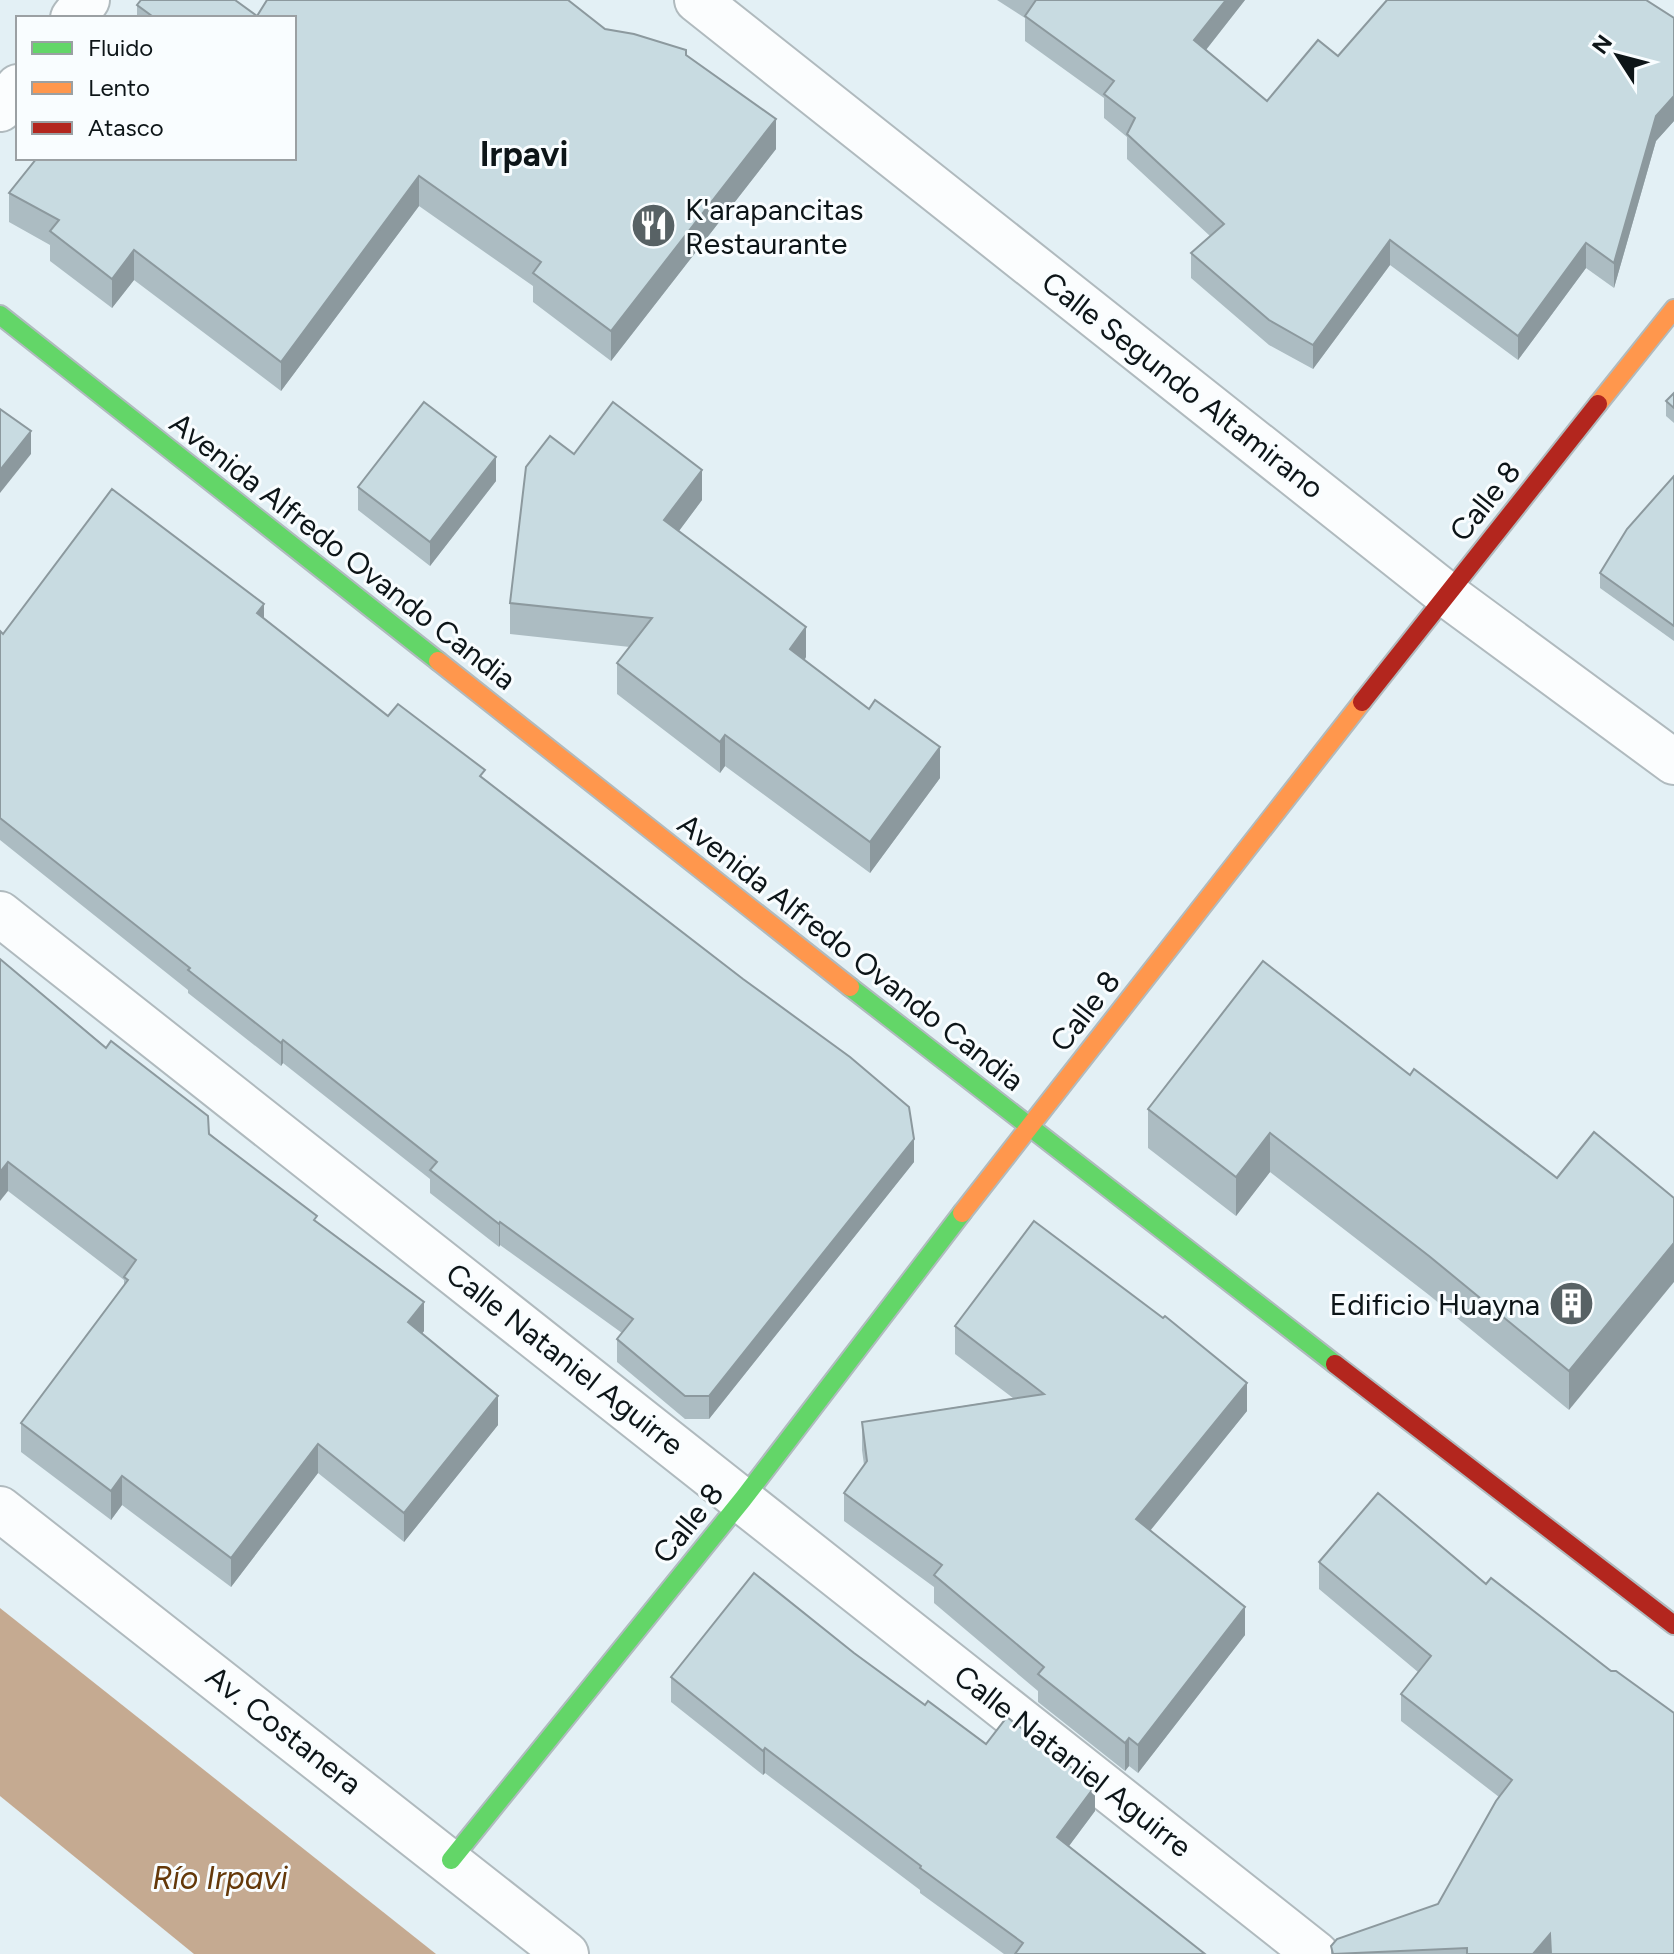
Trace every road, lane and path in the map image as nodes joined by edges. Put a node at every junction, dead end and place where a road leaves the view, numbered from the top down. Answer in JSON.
{"nodes":[{"id":1,"x":87,"y":0,"type":"edge"},
{"id":2,"x":697,"y":0,"type":"edge"},
{"id":3,"x":75,"y":16,"type":"edge"},
{"id":4,"x":16,"y":89,"type":"edge"},
{"id":5,"x":0,"y":109,"type":"edge"},
{"id":6,"x":1674,"y":309,"type":"edge"},
{"id":7,"x":0,"y":315,"type":"edge"},
{"id":8,"x":1446,"y":594,"type":"junction"},
{"id":9,"x":1674,"y":762,"type":"edge"},
{"id":10,"x":0,"y":914,"type":"edge"},
{"id":11,"x":1028,"y":1128,"type":"junction"},
{"id":12,"x":743,"y":1499,"type":"junction"},
{"id":13,"x":0,"y":1509,"type":"edge"},
{"id":14,"x":1674,"y":1625,"type":"edge"},
{"id":15,"x":451,"y":1860,"type":"junction"},
{"id":16,"x":566,"y":1954,"type":"edge"},
{"id":17,"x":1316,"y":1954,"type":"edge"}],
"edges":[{"from":1,"to":3,"type":"street"},
{"from":2,"to":8,"type":"street","name":"Calle Segundo Altamirano"},
{"from":4,"to":5,"type":"street"},
{"from":6,"to":8,"type":"main road","name":"Calle 8"},
{"from":7,"to":11,"type":"main road","name":"Avenida Alfredo Ovando Candia"},
{"from":8,"to":9,"type":"street","name":"Calle Segundo Altamirano"},
{"from":8,"to":11,"type":"main road","name":"Calle 8"},
{"from":10,"to":12,"type":"street","name":"Calle Nataniel Aguirre"},
{"from":11,"to":12,"type":"main road","name":"Calle 8"},
{"from":11,"to":14,"type":"main road","name":"Avenida Alfredo Ovando Candia"},
{"from":12,"to":15,"type":"main road","name":"Calle 8"},
{"from":12,"to":17,"type":"street","name":"Calle Nataniel Aguirre"},
{"from":13,"to":15,"type":"street","name":"Av. Costanera"},
{"from":15,"to":16,"type":"street","name":"Av. Costanera"}]}
